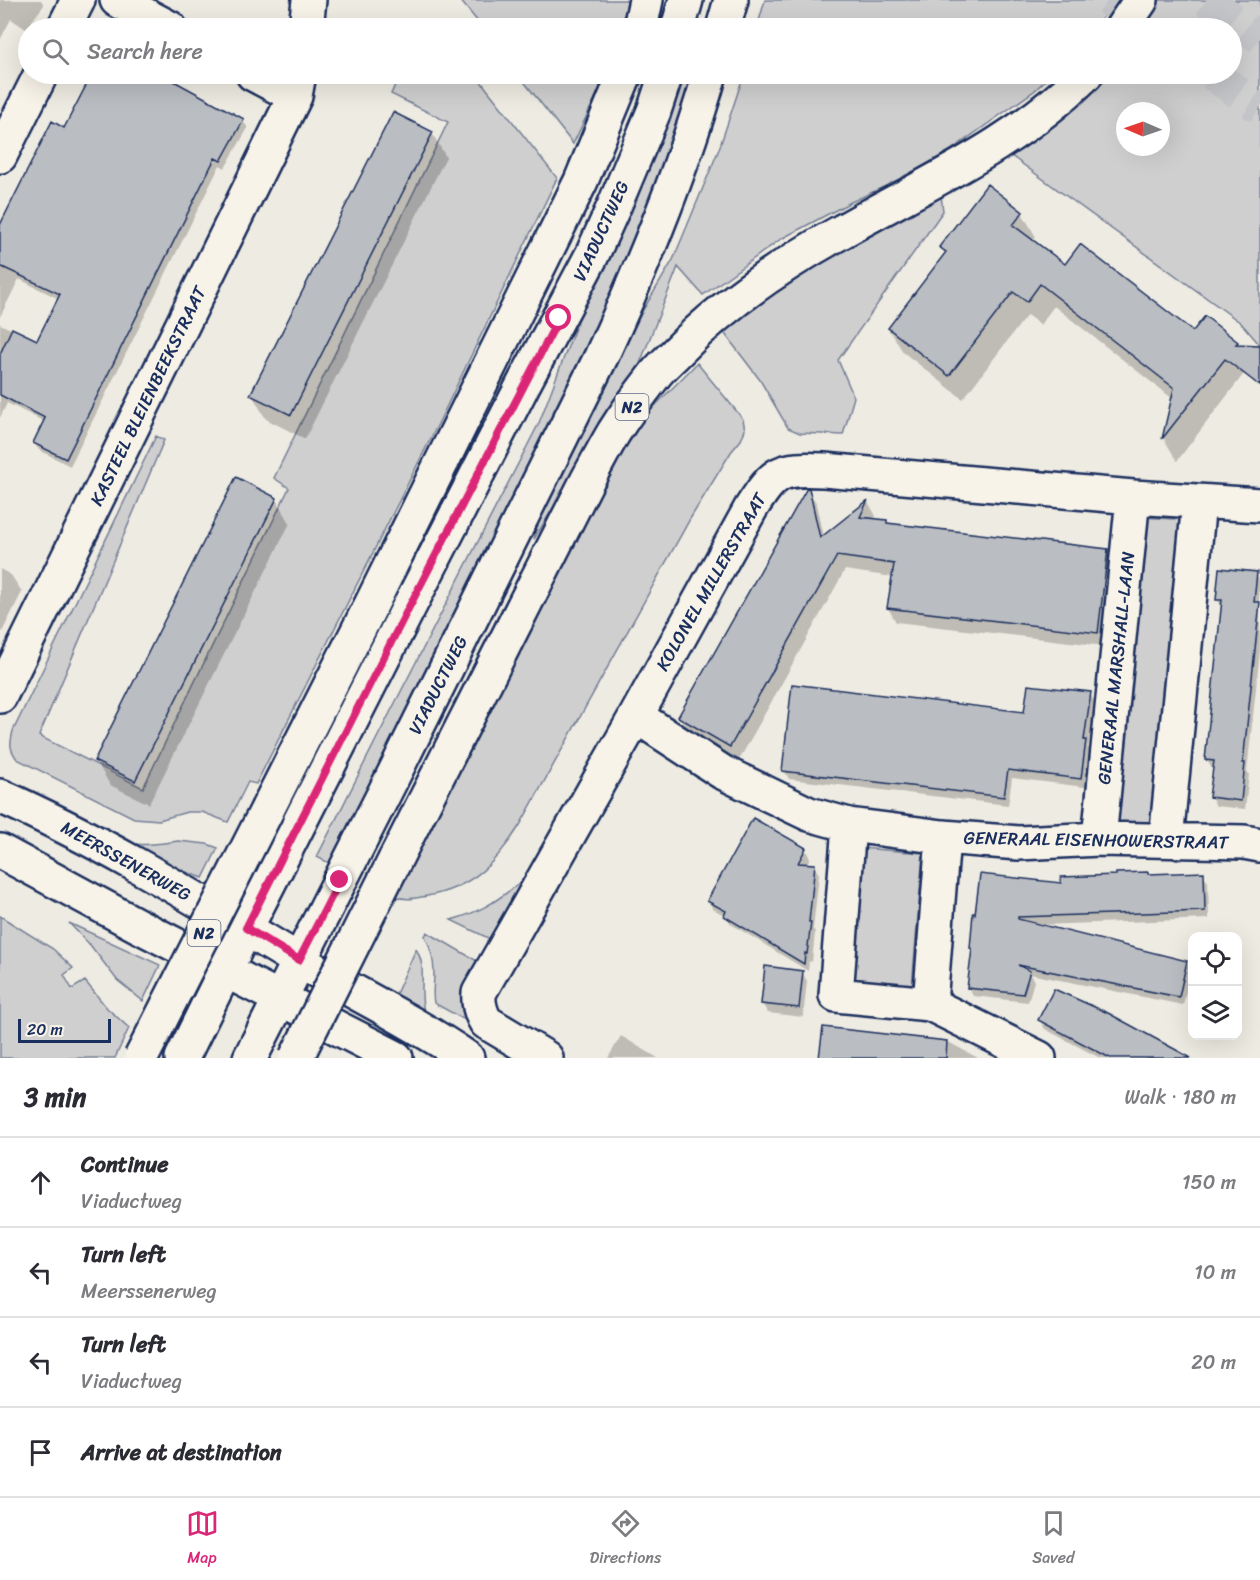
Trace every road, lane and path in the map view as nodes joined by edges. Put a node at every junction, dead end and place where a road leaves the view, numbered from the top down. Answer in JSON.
{"nodes":[{"id":1,"x":78,"y":0,"type":"edge"},
{"id":2,"x":117,"y":0,"type":"edge"},
{"id":3,"x":309,"y":0,"type":"edge"},
{"id":4,"x":646,"y":0,"type":"edge"},
{"id":5,"x":686,"y":0,"type":"edge"},
{"id":6,"x":731,"y":0,"type":"edge"},
{"id":7,"x":1141,"y":0,"type":"edge"},
{"id":8,"x":69,"y":18,"type":"edge"},
{"id":9,"x":151,"y":18,"type":"edge"},
{"id":10,"x":307,"y":18,"type":"edge"},
{"id":11,"x":642,"y":18,"type":"edge"},
{"id":12,"x":681,"y":18,"type":"edge"},
{"id":13,"x":726,"y":18,"type":"edge"},
{"id":14,"x":1129,"y":18,"type":"edge"},
{"id":15,"x":36,"y":84,"type":"edge"},
{"id":16,"x":621,"y":84,"type":"edge"},
{"id":17,"x":663,"y":84,"type":"edge"},
{"id":18,"x":707,"y":84,"type":"edge"},
{"id":19,"x":1076,"y":84,"type":"edge"},
{"id":20,"x":297,"y":85,"type":"edge"},
{"id":21,"x":0,"y":156,"type":"edge"},
{"id":22,"x":1133,"y":497,"type":"junction"},
{"id":23,"x":1199,"y":502,"type":"junction"},
{"id":24,"x":1260,"y":505,"type":"edge"},
{"id":25,"x":0,"y":696,"type":"edge"},
{"id":26,"x":636,"y":716,"type":"junction"},
{"id":27,"x":0,"y":796,"type":"edge"},
{"id":28,"x":849,"y":825,"type":"junction"},
{"id":29,"x":943,"y":837,"type":"junction"},
{"id":30,"x":1100,"y":839,"type":"junction"},
{"id":31,"x":1166,"y":840,"type":"junction"},
{"id":32,"x":1260,"y":845,"type":"edge"},
{"id":33,"x":0,"y":850,"type":"edge"},
{"id":34,"x":246,"y":928,"type":"junction"},
{"id":35,"x":299,"y":960,"type":"junction"},
{"id":36,"x":225,"y":970,"type":"junction"},
{"id":37,"x":280,"y":999,"type":"junction"},
{"id":38,"x":930,"y":1004,"type":"junction"},
{"id":39,"x":141,"y":1058,"type":"edge"},
{"id":40,"x":182,"y":1058,"type":"edge"},
{"id":41,"x":250,"y":1058,"type":"edge"},
{"id":42,"x":296,"y":1058,"type":"edge"},
{"id":43,"x":396,"y":1058,"type":"edge"},
{"id":44,"x":467,"y":1058,"type":"edge"},
{"id":45,"x":546,"y":1058,"type":"edge"},
{"id":46,"x":1039,"y":1058,"type":"edge"}],
"edges":[{"from":1,"to":8,"type":"main road"},
{"from":2,"to":9,"type":"main road"},
{"from":3,"to":10,"type":"main road"},
{"from":4,"to":11,"type":"main road"},
{"from":5,"to":12,"type":"main road"},
{"from":6,"to":13,"type":"main road"},
{"from":7,"to":14,"type":"main road"},
{"from":15,"to":21,"type":"main road"},
{"from":16,"to":39,"type":"main road","number":"N2","bridge":true},
{"from":17,"to":34,"type":"main road","name":"VIADUCTWEG"},
{"from":18,"to":35,"type":"main road","name":"VIADUCTWEG"},
{"from":19,"to":42,"type":"main road","number":"N2","bridge":true},
{"from":20,"to":25,"type":"main road","name":"KASTEEL BLEIENBEEKSTRAAT"},
{"from":22,"to":23,"type":"main road","name":"KOLONEL MILLERSTRAAT"},
{"from":22,"to":26,"type":"main road","name":"KOLONEL MILLERSTRAAT"},
{"from":22,"to":30,"type":"main road","name":"GENERAAL MARSHALL-LAAN"},
{"from":23,"to":24,"type":"main road","name":"KOLONEL MILLERSTRAAT"},
{"from":23,"to":31,"type":"main road"},
{"from":26,"to":28,"type":"main road","name":"GENERAAL EISENHOWERSTRAAT"},
{"from":26,"to":45,"type":"main road","name":"KOLONEL MILLERSTRAAT"},
{"from":27,"to":34,"type":"main road","name":"MEERSSENERWEG"},
{"from":28,"to":29,"type":"main road","name":"GENERAAL EISENHOWERSTRAAT"},
{"from":28,"to":38,"type":"main road"},
{"from":29,"to":30,"type":"main road","name":"GENERAAL EISENHOWERSTRAAT"},
{"from":29,"to":38,"type":"main road"},
{"from":30,"to":31,"type":"main road","name":"GENERAAL EISENHOWERSTRAAT"},
{"from":31,"to":32,"type":"main road","name":"GENERAAL EISENHOWERSTRAAT"},
{"from":33,"to":36,"type":"main road"},
{"from":34,"to":35,"type":"main road","name":"MEERSSENERWEG"},
{"from":34,"to":36,"type":"main road","name":"VIADUCTWEG"},
{"from":35,"to":37,"type":"main road","name":"VIADUCTWEG"},
{"from":35,"to":44,"type":"main road","name":"MEERSSENERWEG"},
{"from":36,"to":37,"type":"main road"},
{"from":36,"to":40,"type":"main road","name":"VIADUCTWEG"},
{"from":37,"to":41,"type":"main road","name":"VIADUCTWEG"},
{"from":37,"to":43,"type":"main road"},
{"from":38,"to":46,"type":"main road"}]}
